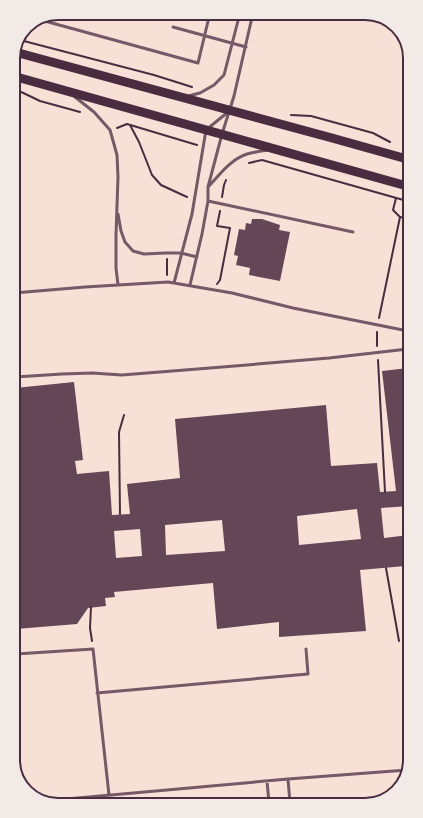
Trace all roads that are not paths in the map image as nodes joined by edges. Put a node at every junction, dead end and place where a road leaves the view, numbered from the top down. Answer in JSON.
{"nodes":[{"id":1,"x":208,"y":20,"type":"edge"},
{"id":2,"x":238,"y":20,"type":"edge"},
{"id":3,"x":252,"y":20,"type":"edge"},
{"id":4,"x":47,"y":22,"type":"edge"},
{"id":5,"x":173,"y":27,"type":"dead end"},
{"id":6,"x":205,"y":36,"type":"junction"},
{"id":7,"x":232,"y":43,"type":"junction"},
{"id":8,"x":246,"y":47,"type":"junction"},
{"id":9,"x":20,"y":53,"type":"edge"},
{"id":10,"x":20,"y":78,"type":"edge"},
{"id":11,"x":69,"y":92,"type":"junction"},
{"id":12,"x":182,"y":98,"type":"junction"},
{"id":13,"x":229,"y":111,"type":"junction"},
{"id":14,"x":206,"y":130,"type":"junction"},
{"id":15,"x":222,"y":134,"type":"junction"},
{"id":16,"x":277,"y":149,"type":"junction"},
{"id":17,"x":403,"y":159,"type":"edge"},
{"id":18,"x":403,"y":185,"type":"edge"},
{"id":19,"x":208,"y":188,"type":"junction"},
{"id":20,"x":208,"y":200,"type":"junction"},
{"id":21,"x":117,"y":204,"type":"junction"},
{"id":22,"x":353,"y":232,"type":"dead end"},
{"id":23,"x":181,"y":253,"type":"junction"},
{"id":24,"x":197,"y":257,"type":"junction"},
{"id":25,"x":174,"y":283,"type":"junction"},
{"id":26,"x":118,"y":285,"type":"junction"},
{"id":27,"x":190,"y":285,"type":"junction"},
{"id":28,"x":20,"y":293,"type":"edge"},
{"id":29,"x":403,"y":330,"type":"edge"},
{"id":30,"x":403,"y":350,"type":"edge"},
{"id":31,"x":20,"y":377,"type":"edge"},
{"id":32,"x":306,"y":649,"type":"dead end"},
{"id":33,"x":20,"y":654,"type":"edge"},
{"id":34,"x":97,"y":693,"type":"junction"},
{"id":35,"x":402,"y":770,"type":"edge"},
{"id":36,"x":288,"y":779,"type":"junction"},
{"id":37,"x":267,"y":782,"type":"junction"},
{"id":38,"x":109,"y":795,"type":"junction"},
{"id":39,"x":76,"y":798,"type":"edge"},
{"id":40,"x":269,"y":798,"type":"edge"},
{"id":41,"x":290,"y":798,"type":"edge"}],
"edges":[{"from":1,"to":6,"type":"lane"},
{"from":2,"to":7,"type":"lane"},
{"from":3,"to":8,"type":"lane"},
{"from":4,"to":6,"type":"lane"},
{"from":5,"to":6,"type":"lane"},
{"from":6,"to":7,"type":"lane"},
{"from":7,"to":8,"type":"lane"},
{"from":7,"to":12,"type":"lane"},
{"from":8,"to":13,"type":"lane"},
{"from":9,"to":12,"type":"main road"},
{"from":10,"to":11,"type":"main road"},
{"from":11,"to":14,"type":"main road"},
{"from":11,"to":21,"type":"lane"},
{"from":12,"to":13,"type":"main road"},
{"from":13,"to":14,"type":"lane"},
{"from":13,"to":15,"type":"lane"},
{"from":13,"to":17,"type":"main road"},
{"from":14,"to":15,"type":"main road"},
{"from":14,"to":23,"type":"lane"},
{"from":15,"to":16,"type":"main road"},
{"from":15,"to":19,"type":"lane"},
{"from":16,"to":18,"type":"main road"},
{"from":16,"to":19,"type":"lane"},
{"from":19,"to":20,"type":"lane"},
{"from":20,"to":22,"type":"lane"},
{"from":20,"to":24,"type":"lane"},
{"from":21,"to":23,"type":"lane"},
{"from":21,"to":26,"type":"lane"},
{"from":23,"to":24,"type":"lane"},
{"from":23,"to":25,"type":"lane"},
{"from":24,"to":27,"type":"lane"},
{"from":25,"to":26,"type":"lane"},
{"from":25,"to":27,"type":"lane"},
{"from":26,"to":28,"type":"lane"},
{"from":27,"to":29,"type":"lane"},
{"from":30,"to":31,"type":"lane"},
{"from":32,"to":34,"type":"lane"},
{"from":33,"to":34,"type":"lane"},
{"from":34,"to":38,"type":"lane"},
{"from":35,"to":36,"type":"lane"},
{"from":36,"to":37,"type":"lane"},
{"from":36,"to":41,"type":"lane"},
{"from":37,"to":38,"type":"lane"},
{"from":37,"to":40,"type":"lane"},
{"from":38,"to":39,"type":"lane"}]}
